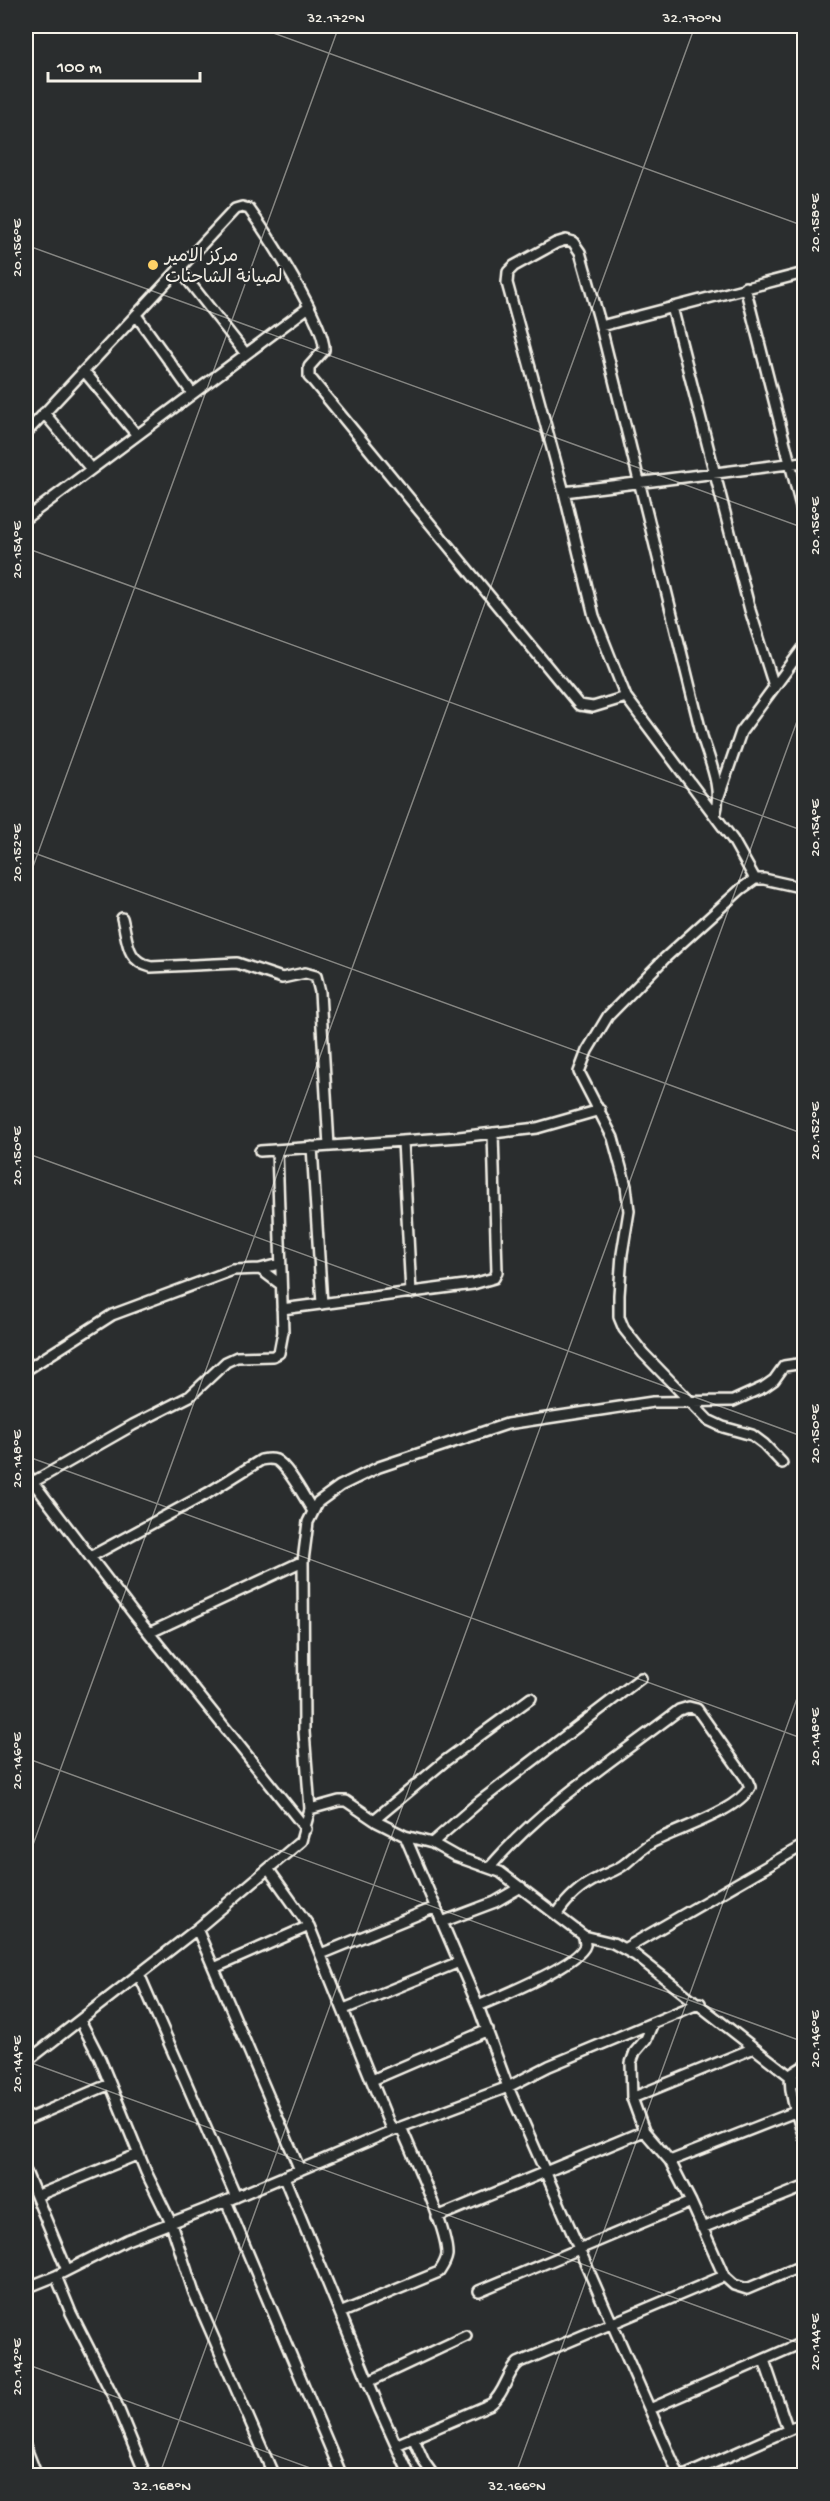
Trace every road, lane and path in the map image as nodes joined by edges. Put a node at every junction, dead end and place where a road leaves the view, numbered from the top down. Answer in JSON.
{"nodes":[{"id":1,"x":179,"y":269,"type":"junction"},
{"id":2,"x":804,"y":273,"type":"edge"},
{"id":3,"x":746,"y":287,"type":"junction"},
{"id":4,"x":309,"y":306,"type":"junction"},
{"id":5,"x":672,"y":307,"type":"junction"},
{"id":6,"x":136,"y":315,"type":"junction"},
{"id":7,"x":601,"y":326,"type":"junction"},
{"id":8,"x":246,"y":354,"type":"junction"},
{"id":9,"x":84,"y":371,"type":"junction"},
{"id":10,"x":192,"y":393,"type":"junction"},
{"id":11,"x":44,"y":413,"type":"junction"},
{"id":12,"x":26,"y":433,"type":"edge"},
{"id":13,"x":136,"y":434,"type":"junction"},
{"id":14,"x":804,"y":462,"type":"edge"},
{"id":15,"x":789,"y":464,"type":"junction"},
{"id":16,"x":91,"y":469,"type":"junction"},
{"id":17,"x":716,"y":473,"type":"junction"},
{"id":18,"x":641,"y":483,"type":"junction"},
{"id":19,"x":564,"y":492,"type":"junction"},
{"id":20,"x":26,"y":503,"type":"edge"},
{"id":21,"x":29,"y":515,"type":"edge"},
{"id":22,"x":804,"y":518,"type":"edge"},
{"id":23,"x":804,"y":647,"type":"edge"},
{"id":24,"x":774,"y":686,"type":"junction"},
{"id":25,"x":626,"y":697,"type":"junction"},
{"id":26,"x":719,"y":796,"type":"junction"},
{"id":27,"x":715,"y":816,"type":"junction"},
{"id":28,"x":755,"y":879,"type":"junction"},
{"id":29,"x":804,"y":888,"type":"edge"},
{"id":30,"x":122,"y":918,"type":"dead end"},
{"id":31,"x":600,"y":1110,"type":"junction"},
{"id":32,"x":493,"y":1133,"type":"junction"},
{"id":33,"x":403,"y":1141,"type":"junction"},
{"id":34,"x":329,"y":1146,"type":"junction"},
{"id":35,"x":312,"y":1147,"type":"junction"},
{"id":36,"x":277,"y":1150,"type":"junction"},
{"id":37,"x":260,"y":1151,"type":"dead end"},
{"id":38,"x":279,"y":1264,"type":"junction"},
{"id":39,"x":260,"y":1269,"type":"junction"},
{"id":40,"x":280,"y":1284,"type":"junction"},
{"id":41,"x":411,"y":1293,"type":"junction"},
{"id":42,"x":322,"y":1304,"type":"junction"},
{"id":43,"x":282,"y":1310,"type":"junction"},
{"id":44,"x":804,"y":1363,"type":"edge"},
{"id":45,"x":26,"y":1370,"type":"edge"},
{"id":46,"x":691,"y":1401,"type":"junction"},
{"id":47,"x":783,"y":1463,"type":"dead end"},
{"id":48,"x":26,"y":1473,"type":"edge"},
{"id":49,"x":33,"y":1482,"type":"junction"},
{"id":50,"x":314,"y":1511,"type":"junction"},
{"id":51,"x":90,"y":1557,"type":"junction"},
{"id":52,"x":303,"y":1561,"type":"junction"},
{"id":53,"x":149,"y":1633,"type":"junction"},
{"id":54,"x":640,"y":1678,"type":"dead end"},
{"id":55,"x":531,"y":1698,"type":"dead end"},
{"id":56,"x":310,"y":1809,"type":"junction"},
{"id":57,"x":374,"y":1820,"type":"junction"},
{"id":58,"x":306,"y":1829,"type":"junction"},
{"id":59,"x":405,"y":1836,"type":"junction"},
{"id":60,"x":432,"y":1843,"type":"junction"},
{"id":61,"x":804,"y":1845,"type":"edge"},
{"id":62,"x":490,"y":1867,"type":"junction"},
{"id":63,"x":269,"y":1870,"type":"junction"},
{"id":64,"x":520,"y":1887,"type":"junction"},
{"id":65,"x":436,"y":1907,"type":"junction"},
{"id":66,"x":557,"y":1914,"type":"junction"},
{"id":67,"x":442,"y":1922,"type":"junction"},
{"id":68,"x":309,"y":1926,"type":"junction"},
{"id":69,"x":197,"y":1929,"type":"junction"},
{"id":70,"x":584,"y":1936,"type":"junction"},
{"id":71,"x":624,"y":1948,"type":"junction"},
{"id":72,"x":321,"y":1954,"type":"junction"},
{"id":73,"x":459,"y":1962,"type":"junction"},
{"id":74,"x":214,"y":1968,"type":"junction"},
{"id":75,"x":139,"y":1974,"type":"junction"},
{"id":76,"x":700,"y":2003,"type":"junction"},
{"id":77,"x":478,"y":2006,"type":"junction"},
{"id":78,"x":344,"y":2009,"type":"junction"},
{"id":79,"x":80,"y":2020,"type":"junction"},
{"id":80,"x":653,"y":2023,"type":"junction"},
{"id":81,"x":488,"y":2030,"type":"junction"},
{"id":82,"x":754,"y":2048,"type":"junction"},
{"id":83,"x":26,"y":2062,"type":"edge"},
{"id":84,"x":804,"y":2066,"type":"edge"},
{"id":85,"x":790,"y":2075,"type":"junction"},
{"id":86,"x":372,"y":2080,"type":"junction"},
{"id":87,"x":110,"y":2084,"type":"junction"},
{"id":88,"x":508,"y":2087,"type":"junction"},
{"id":89,"x":804,"y":2087,"type":"edge"},
{"id":90,"x":632,"y":2098,"type":"junction"},
{"id":91,"x":795,"y":2112,"type":"junction"},
{"id":92,"x":26,"y":2120,"type":"edge"},
{"id":93,"x":397,"y":2129,"type":"junction"},
{"id":94,"x":644,"y":2131,"type":"junction"},
{"id":95,"x":804,"y":2137,"type":"edge"},
{"id":96,"x":139,"y":2154,"type":"junction"},
{"id":97,"x":670,"y":2161,"type":"junction"},
{"id":98,"x":300,"y":2170,"type":"junction"},
{"id":99,"x":26,"y":2172,"type":"edge"},
{"id":100,"x":547,"y":2172,"type":"junction"},
{"id":101,"x":284,"y":2177,"type":"junction"},
{"id":102,"x":804,"y":2187,"type":"edge"},
{"id":103,"x":36,"y":2196,"type":"junction"},
{"id":104,"x":236,"y":2197,"type":"junction"},
{"id":105,"x":226,"y":2201,"type":"junction"},
{"id":106,"x":691,"y":2202,"type":"junction"},
{"id":107,"x":437,"y":2217,"type":"junction"},
{"id":108,"x":171,"y":2223,"type":"junction"},
{"id":109,"x":702,"y":2228,"type":"junction"},
{"id":110,"x":580,"y":2248,"type":"junction"},
{"id":111,"x":804,"y":2265,"type":"edge"},
{"id":112,"x":67,"y":2270,"type":"junction"},
{"id":113,"x":56,"y":2276,"type":"junction"},
{"id":114,"x":724,"y":2276,"type":"junction"},
{"id":115,"x":26,"y":2288,"type":"edge"},
{"id":116,"x":479,"y":2291,"type":"dead end"},
{"id":117,"x":340,"y":2313,"type":"junction"},
{"id":118,"x":613,"y":2324,"type":"junction"},
{"id":119,"x":466,"y":2336,"type":"dead end"},
{"id":120,"x":804,"y":2342,"type":"edge"},
{"id":121,"x":764,"y":2360,"type":"junction"},
{"id":122,"x":368,"y":2382,"type":"junction"},
{"id":123,"x":650,"y":2409,"type":"junction"},
{"id":124,"x":804,"y":2423,"type":"edge"},
{"id":125,"x":788,"y":2430,"type":"junction"},
{"id":126,"x":413,"y":2437,"type":"junction"},
{"id":127,"x":396,"y":2445,"type":"junction"},
{"id":128,"x":26,"y":2448,"type":"edge"},
{"id":129,"x":38,"y":2475,"type":"edge"},
{"id":130,"x":146,"y":2475,"type":"edge"},
{"id":131,"x":274,"y":2475,"type":"edge"},
{"id":132,"x":342,"y":2475,"type":"edge"},
{"id":133,"x":410,"y":2475,"type":"edge"},
{"id":134,"x":434,"y":2475,"type":"edge"},
{"id":135,"x":679,"y":2475,"type":"edge"},
{"id":136,"x":684,"y":2475,"type":"edge"}],
"edges":[{"from":1,"to":4,"type":"street"},
{"from":1,"to":6,"type":"street"},
{"from":1,"to":8,"type":"street"},
{"from":2,"to":3,"type":"street"},
{"from":3,"to":5,"type":"street"},
{"from":3,"to":15,"type":"street"},
{"from":4,"to":8,"type":"street"},
{"from":4,"to":25,"type":"street"},
{"from":5,"to":7,"type":"street"},
{"from":5,"to":17,"type":"street"},
{"from":6,"to":9,"type":"street"},
{"from":6,"to":10,"type":"street"},
{"from":7,"to":18,"type":"street"},
{"from":7,"to":19,"type":"street"},
{"from":8,"to":10,"type":"street"},
{"from":9,"to":11,"type":"street"},
{"from":9,"to":13,"type":"street"},
{"from":10,"to":13,"type":"street"},
{"from":11,"to":12,"type":"street"},
{"from":11,"to":16,"type":"street"},
{"from":13,"to":16,"type":"street"},
{"from":14,"to":15,"type":"street"},
{"from":15,"to":17,"type":"street"},
{"from":15,"to":22,"type":"street"},
{"from":16,"to":21,"type":"street"},
{"from":17,"to":18,"type":"street"},
{"from":17,"to":24,"type":"street"},
{"from":18,"to":19,"type":"street"},
{"from":18,"to":26,"type":"street"},
{"from":19,"to":25,"type":"street"},
{"from":20,"to":21,"type":"street"},
{"from":23,"to":24,"type":"street"},
{"from":24,"to":26,"type":"street"},
{"from":25,"to":27,"type":"street"},
{"from":26,"to":27,"type":"street"},
{"from":27,"to":28,"type":"street"},
{"from":28,"to":29,"type":"street"},
{"from":28,"to":31,"type":"street"},
{"from":30,"to":34,"type":"street"},
{"from":31,"to":32,"type":"street"},
{"from":31,"to":46,"type":"street"},
{"from":32,"to":33,"type":"street"},
{"from":32,"to":41,"type":"street"},
{"from":33,"to":34,"type":"street"},
{"from":33,"to":41,"type":"street"},
{"from":34,"to":35,"type":"street"},
{"from":35,"to":36,"type":"street"},
{"from":35,"to":42,"type":"street"},
{"from":36,"to":37,"type":"street"},
{"from":36,"to":38,"type":"street"},
{"from":38,"to":39,"type":"street"},
{"from":38,"to":40,"type":"street"},
{"from":39,"to":40,"type":"street"},
{"from":39,"to":45,"type":"street"},
{"from":40,"to":43,"type":"street"},
{"from":41,"to":42,"type":"street"},
{"from":42,"to":43,"type":"street"},
{"from":43,"to":49,"type":"street"},
{"from":44,"to":46,"type":"street"},
{"from":46,"to":47,"type":"street"},
{"from":46,"to":50,"type":"street"},
{"from":48,"to":49,"type":"street"},
{"from":49,"to":51,"type":"street"},
{"from":50,"to":51,"type":"street"},
{"from":50,"to":52,"type":"street"},
{"from":51,"to":53,"type":"street"},
{"from":52,"to":53,"type":"street"},
{"from":52,"to":56,"type":"street"},
{"from":53,"to":58,"type":"street"},
{"from":54,"to":60,"type":"street"},
{"from":55,"to":57,"type":"street"},
{"from":56,"to":57,"type":"street"},
{"from":56,"to":58,"type":"street"},
{"from":57,"to":59,"type":"street"},
{"from":58,"to":63,"type":"street"},
{"from":59,"to":60,"type":"street"},
{"from":59,"to":65,"type":"street"},
{"from":60,"to":62,"type":"street"},
{"from":61,"to":71,"type":"street"},
{"from":62,"to":64,"type":"street"},
{"from":62,"to":66,"type":"street"},
{"from":63,"to":68,"type":"street"},
{"from":63,"to":69,"type":"street"},
{"from":64,"to":66,"type":"street"},
{"from":64,"to":67,"type":"street"},
{"from":65,"to":67,"type":"street"},
{"from":65,"to":72,"type":"street"},
{"from":66,"to":70,"type":"street"},
{"from":67,"to":73,"type":"street"},
{"from":68,"to":72,"type":"street"},
{"from":68,"to":74,"type":"street"},
{"from":69,"to":74,"type":"street"},
{"from":69,"to":75,"type":"street"},
{"from":70,"to":71,"type":"street"},
{"from":70,"to":77,"type":"street"},
{"from":71,"to":76,"type":"street"},
{"from":72,"to":78,"type":"street"},
{"from":73,"to":77,"type":"street"},
{"from":73,"to":78,"type":"street"},
{"from":74,"to":98,"type":"street"},
{"from":75,"to":79,"type":"street"},
{"from":75,"to":104,"type":"street"},
{"from":76,"to":80,"type":"street"},
{"from":76,"to":82,"type":"street"},
{"from":77,"to":81,"type":"street"},
{"from":78,"to":86,"type":"street"},
{"from":79,"to":83,"type":"street"},
{"from":79,"to":87,"type":"street"},
{"from":80,"to":88,"type":"street"},
{"from":80,"to":90,"type":"street"},
{"from":81,"to":86,"type":"street"},
{"from":81,"to":88,"type":"street"},
{"from":82,"to":85,"type":"street"},
{"from":82,"to":90,"type":"street"},
{"from":84,"to":85,"type":"street"},
{"from":85,"to":89,"type":"street"},
{"from":85,"to":91,"type":"street"},
{"from":86,"to":93,"type":"street"},
{"from":87,"to":92,"type":"street"},
{"from":87,"to":96,"type":"street"},
{"from":88,"to":93,"type":"street"},
{"from":88,"to":100,"type":"street"},
{"from":90,"to":94,"type":"street"},
{"from":91,"to":95,"type":"street"},
{"from":91,"to":97,"type":"street"},
{"from":93,"to":98,"type":"street"},
{"from":93,"to":107,"type":"street"},
{"from":94,"to":97,"type":"street"},
{"from":94,"to":100,"type":"street"},
{"from":96,"to":103,"type":"street"},
{"from":96,"to":108,"type":"street"},
{"from":97,"to":106,"type":"street"},
{"from":98,"to":101,"type":"street"},
{"from":99,"to":103,"type":"street"},
{"from":100,"to":107,"type":"street"},
{"from":100,"to":110,"type":"street"},
{"from":101,"to":104,"type":"street"},
{"from":101,"to":117,"type":"street"},
{"from":102,"to":109,"type":"street"},
{"from":103,"to":112,"type":"street"},
{"from":104,"to":105,"type":"street"},
{"from":105,"to":108,"type":"street"},
{"from":105,"to":132,"type":"street"},
{"from":106,"to":109,"type":"street"},
{"from":106,"to":110,"type":"street"},
{"from":107,"to":117,"type":"street"},
{"from":108,"to":112,"type":"street"},
{"from":108,"to":131,"type":"street"},
{"from":109,"to":114,"type":"street"},
{"from":110,"to":116,"type":"street"},
{"from":110,"to":118,"type":"street"},
{"from":111,"to":114,"type":"street"},
{"from":112,"to":113,"type":"street"},
{"from":113,"to":115,"type":"street"},
{"from":113,"to":130,"type":"street"},
{"from":114,"to":118,"type":"street"},
{"from":117,"to":122,"type":"street"},
{"from":118,"to":123,"type":"street"},
{"from":118,"to":126,"type":"street"},
{"from":119,"to":122,"type":"street"},
{"from":120,"to":121,"type":"street"},
{"from":121,"to":123,"type":"street"},
{"from":121,"to":125,"type":"street"},
{"from":122,"to":127,"type":"street"},
{"from":123,"to":135,"type":"street"},
{"from":124,"to":125,"type":"street"},
{"from":125,"to":136,"type":"street"},
{"from":126,"to":127,"type":"street"},
{"from":126,"to":134,"type":"street"},
{"from":127,"to":133,"type":"street"},
{"from":128,"to":129,"type":"street"}]}
